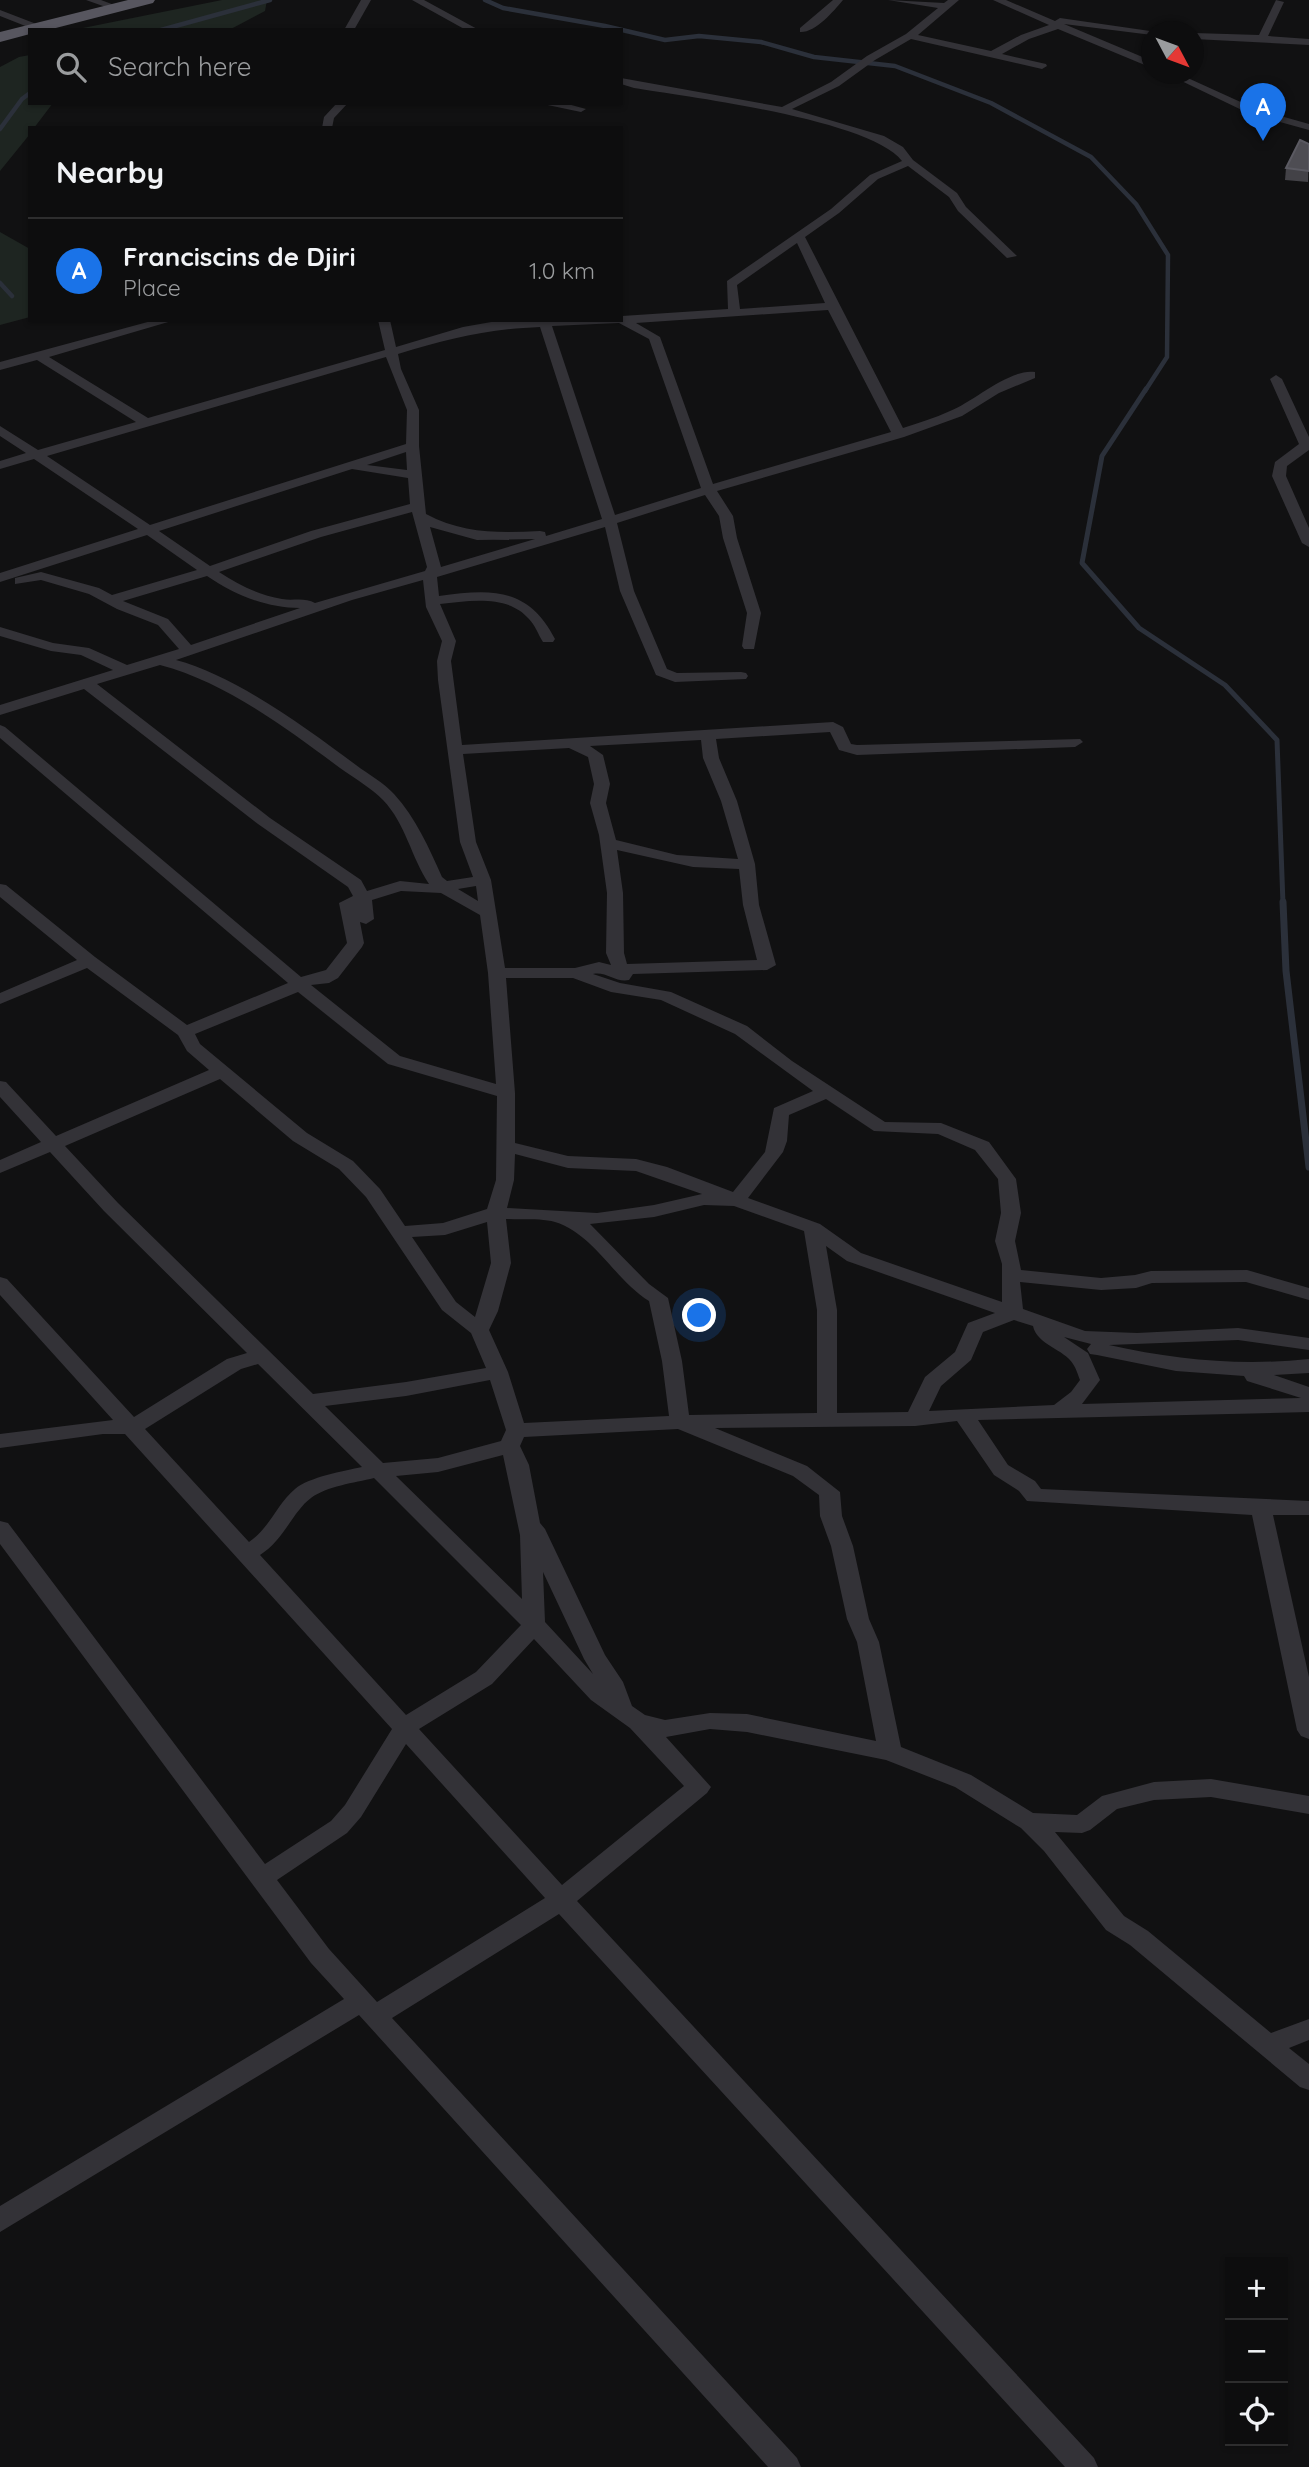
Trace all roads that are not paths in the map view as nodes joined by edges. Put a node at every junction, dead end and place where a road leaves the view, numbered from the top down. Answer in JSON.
{"nodes":[{"id":1,"x":91,"y":0,"type":"edge"},
{"id":2,"x":147,"y":0,"type":"edge"},
{"id":3,"x":366,"y":0,"type":"edge"},
{"id":4,"x":417,"y":0,"type":"edge"},
{"id":5,"x":838,"y":0,"type":"edge"},
{"id":6,"x":893,"y":0,"type":"edge"},
{"id":7,"x":998,"y":0,"type":"edge"},
{"id":8,"x":1279,"y":2,"type":"dead end"},
{"id":9,"x":949,"y":3,"type":"edge"},
{"id":10,"x":117,"y":8,"type":"junction"},
{"id":11,"x":0,"y":13,"type":"edge"},
{"id":12,"x":1042,"y":19,"type":"junction"},
{"id":13,"x":1056,"y":26,"type":"junction"},
{"id":14,"x":36,"y":27,"type":"junction"},
{"id":15,"x":32,"y":28,"type":"edge"},
{"id":16,"x":350,"y":28,"type":"edge"},
{"id":17,"x":470,"y":28,"type":"edge"},
{"id":18,"x":28,"y":29,"type":"edge"},
{"id":19,"x":803,"y":30,"type":"dead end"},
{"id":20,"x":1141,"y":31,"type":"edge"},
{"id":21,"x":910,"y":36,"type":"junction"},
{"id":22,"x":1204,"y":36,"type":"edge"},
{"id":23,"x":0,"y":37,"type":"edge"},
{"id":24,"x":1262,"y":38,"type":"junction"},
{"id":25,"x":1309,"y":42,"type":"edge"},
{"id":26,"x":994,"y":54,"type":"junction"},
{"id":27,"x":1141,"y":61,"type":"edge"},
{"id":28,"x":1042,"y":66,"type":"dead end"},
{"id":29,"x":623,"y":81,"type":"edge"},
{"id":30,"x":1194,"y":84,"type":"edge"},
{"id":31,"x":341,"y":105,"type":"edge"},
{"id":32,"x":556,"y":105,"type":"edge"},
{"id":33,"x":581,"y":109,"type":"dead end"},
{"id":34,"x":783,"y":110,"type":"junction"},
{"id":35,"x":327,"y":126,"type":"edge"},
{"id":36,"x":1309,"y":127,"type":"edge"},
{"id":37,"x":909,"y":162,"type":"junction"},
{"id":38,"x":799,"y":236,"type":"junction"},
{"id":39,"x":1011,"y":256,"type":"dead end"},
{"id":40,"x":832,"y":306,"type":"junction"},
{"id":41,"x":734,"y":312,"type":"junction"},
{"id":42,"x":623,"y":320,"type":"edge"},
{"id":43,"x":162,"y":322,"type":"edge"},
{"id":44,"x":385,"y":322,"type":"edge"},
{"id":45,"x":569,"y":322,"type":"edge"},
{"id":46,"x":623,"y":322,"type":"edge"},
{"id":47,"x":544,"y":323,"type":"junction"},
{"id":48,"x":393,"y":353,"type":"junction"},
{"id":49,"x":39,"y":356,"type":"junction"},
{"id":50,"x":0,"y":366,"type":"edge"},
{"id":51,"x":1031,"y":375,"type":"dead end"},
{"id":52,"x":1276,"y":379,"type":"dead end"},
{"id":53,"x":145,"y":422,"type":"junction"},
{"id":54,"x":0,"y":430,"type":"edge"},
{"id":55,"x":899,"y":434,"type":"junction"},
{"id":56,"x":412,"y":446,"type":"junction"},
{"id":57,"x":1307,"y":446,"type":"edge"},
{"id":58,"x":33,"y":455,"type":"junction"},
{"id":59,"x":0,"y":465,"type":"edge"},
{"id":60,"x":340,"y":469,"type":"junction"},
{"id":61,"x":415,"y":475,"type":"junction"},
{"id":62,"x":708,"y":490,"type":"junction"},
{"id":63,"x":418,"y":511,"type":"junction"},
{"id":64,"x":610,"y":521,"type":"junction"},
{"id":65,"x":149,"y":530,"type":"junction"},
{"id":66,"x":572,"y":532,"type":"junction"},
{"id":67,"x":1309,"y":543,"type":"edge"},
{"id":68,"x":209,"y":571,"type":"junction"},
{"id":69,"x":430,"y":575,"type":"junction"},
{"id":70,"x":0,"y":578,"type":"edge"},
{"id":71,"x":0,"y":585,"type":"edge"},
{"id":72,"x":113,"y":599,"type":"junction"},
{"id":73,"x":269,"y":601,"type":"junction"},
{"id":74,"x":432,"y":601,"type":"junction"},
{"id":75,"x":331,"y":602,"type":"junction"},
{"id":76,"x":271,"y":622,"type":"junction"},
{"id":77,"x":0,"y":631,"type":"edge"},
{"id":78,"x":548,"y":639,"type":"dead end"},
{"id":79,"x":749,"y":646,"type":"dead end"},
{"id":80,"x":188,"y":651,"type":"junction"},
{"id":81,"x":159,"y":660,"type":"junction"},
{"id":82,"x":125,"y":670,"type":"junction"},
{"id":83,"x":741,"y":676,"type":"dead end"},
{"id":84,"x":86,"y":683,"type":"junction"},
{"id":85,"x":0,"y":710,"type":"edge"},
{"id":86,"x":0,"y":730,"type":"edge"},
{"id":87,"x":708,"y":737,"type":"junction"},
{"id":88,"x":1074,"y":742,"type":"dead end"},
{"id":89,"x":569,"y":743,"type":"junction"},
{"id":90,"x":456,"y":750,"type":"junction"},
{"id":91,"x":608,"y":843,"type":"junction"},
{"id":92,"x":747,"y":864,"type":"junction"},
{"id":93,"x":482,"y":880,"type":"junction"},
{"id":94,"x":443,"y":888,"type":"junction"},
{"id":95,"x":0,"y":889,"type":"edge"},
{"id":96,"x":363,"y":898,"type":"junction"},
{"id":97,"x":487,"y":912,"type":"junction"},
{"id":98,"x":366,"y":919,"type":"dead end"},
{"id":99,"x":89,"y":961,"type":"junction"},
{"id":100,"x":496,"y":973,"type":"junction"},
{"id":101,"x":575,"y":973,"type":"junction"},
{"id":102,"x":623,"y":976,"type":"junction"},
{"id":103,"x":299,"y":984,"type":"junction"},
{"id":104,"x":0,"y":999,"type":"edge"},
{"id":105,"x":185,"y":1032,"type":"junction"},
{"id":106,"x":222,"y":1071,"type":"junction"},
{"id":107,"x":0,"y":1086,"type":"edge"},
{"id":108,"x":506,"y":1093,"type":"junction"},
{"id":109,"x":831,"y":1093,"type":"junction"},
{"id":110,"x":54,"y":1145,"type":"junction"},
{"id":111,"x":506,"y":1146,"type":"junction"},
{"id":112,"x":0,"y":1167,"type":"edge"},
{"id":113,"x":736,"y":1200,"type":"junction"},
{"id":114,"x":496,"y":1213,"type":"junction"},
{"id":115,"x":554,"y":1216,"type":"junction"},
{"id":116,"x":813,"y":1228,"type":"junction"},
{"id":117,"x":398,"y":1232,"type":"junction"},
{"id":118,"x":1012,"y":1275,"type":"junction"},
{"id":119,"x":0,"y":1283,"type":"edge"},
{"id":120,"x":1309,"y":1294,"type":"edge"},
{"id":121,"x":1013,"y":1313,"type":"junction"},
{"id":122,"x":1035,"y":1322,"type":"junction"},
{"id":123,"x":479,"y":1330,"type":"junction"},
{"id":124,"x":1309,"y":1344,"type":"edge"},
{"id":125,"x":266,"y":1357,"type":"junction"},
{"id":126,"x":1309,"y":1366,"type":"edge"},
{"id":127,"x":1236,"y":1370,"type":"junction"},
{"id":128,"x":498,"y":1372,"type":"junction"},
{"id":129,"x":1309,"y":1394,"type":"edge"},
{"id":130,"x":310,"y":1401,"type":"junction"},
{"id":131,"x":1309,"y":1405,"type":"edge"},
{"id":132,"x":1059,"y":1411,"type":"junction"},
{"id":133,"x":963,"y":1414,"type":"junction"},
{"id":134,"x":915,"y":1419,"type":"junction"},
{"id":135,"x":827,"y":1420,"type":"junction"},
{"id":136,"x":680,"y":1422,"type":"junction"},
{"id":137,"x":133,"y":1427,"type":"junction"},
{"id":138,"x":513,"y":1438,"type":"junction"},
{"id":139,"x":0,"y":1441,"type":"edge"},
{"id":140,"x":379,"y":1469,"type":"junction"},
{"id":141,"x":1261,"y":1508,"type":"junction"},
{"id":142,"x":1309,"y":1508,"type":"edge"},
{"id":143,"x":527,"y":1516,"type":"junction"},
{"id":144,"x":0,"y":1528,"type":"edge"},
{"id":145,"x":247,"y":1554,"type":"junction"},
{"id":146,"x":534,"y":1624,"type":"junction"},
{"id":147,"x":630,"y":1716,"type":"junction"},
{"id":148,"x":1308,"y":1722,"type":"edge"},
{"id":149,"x":404,"y":1728,"type":"junction"},
{"id":150,"x":890,"y":1752,"type":"junction"},
{"id":151,"x":1309,"y":1805,"type":"edge"},
{"id":152,"x":1029,"y":1822,"type":"junction"},
{"id":153,"x":262,"y":1878,"type":"junction"},
{"id":154,"x":561,"y":1900,"type":"junction"},
{"id":155,"x":368,"y":2008,"type":"junction"},
{"id":156,"x":1309,"y":2029,"type":"edge"},
{"id":157,"x":1268,"y":2045,"type":"junction"},
{"id":158,"x":1309,"y":2080,"type":"edge"},
{"id":159,"x":0,"y":2220,"type":"edge"},
{"id":160,"x":787,"y":2467,"type":"edge"},
{"id":161,"x":1084,"y":2467,"type":"edge"}],
"edges":[{"from":1,"to":10,"type":"street"},
{"from":2,"to":10,"type":"highway"},
{"from":3,"to":16,"type":"street"},
{"from":4,"to":17,"type":"street"},
{"from":5,"to":19,"type":"street"},
{"from":6,"to":9,"type":"street"},
{"from":7,"to":12,"type":"street"},
{"from":8,"to":24,"type":"street"},
{"from":9,"to":21,"type":"street"},
{"from":10,"to":14,"type":"highway"},
{"from":11,"to":14,"type":"street"},
{"from":12,"to":13,"type":"street"},
{"from":12,"to":20,"type":"street"},
{"from":13,"to":26,"type":"street"},
{"from":13,"to":27,"type":"street"},
{"from":14,"to":15,"type":"highway"},
{"from":18,"to":23,"type":"highway"},
{"from":21,"to":26,"type":"street"},
{"from":21,"to":34,"type":"street"},
{"from":22,"to":24,"type":"street"},
{"from":24,"to":25,"type":"street"},
{"from":26,"to":28,"type":"street"},
{"from":29,"to":34,"type":"street"},
{"from":30,"to":36,"type":"street"},
{"from":31,"to":35,"type":"street"},
{"from":32,"to":33,"type":"street"},
{"from":34,"to":37,"type":"street"},
{"from":37,"to":38,"type":"street"},
{"from":37,"to":39,"type":"street"},
{"from":38,"to":40,"type":"street"},
{"from":38,"to":41,"type":"street"},
{"from":40,"to":41,"type":"street"},
{"from":40,"to":55,"type":"street"},
{"from":41,"to":42,"type":"street"},
{"from":43,"to":49,"type":"street"},
{"from":44,"to":48,"type":"street"},
{"from":45,"to":47,"type":"street"},
{"from":46,"to":62,"type":"street"},
{"from":47,"to":48,"type":"street"},
{"from":47,"to":64,"type":"street"},
{"from":48,"to":53,"type":"street"},
{"from":48,"to":56,"type":"street"},
{"from":49,"to":50,"type":"street"},
{"from":49,"to":53,"type":"street"},
{"from":51,"to":55,"type":"street"},
{"from":52,"to":57,"type":"street"},
{"from":53,"to":58,"type":"street"},
{"from":54,"to":58,"type":"street"},
{"from":55,"to":62,"type":"street"},
{"from":56,"to":60,"type":"street"},
{"from":56,"to":61,"type":"street"},
{"from":57,"to":67,"type":"street"},
{"from":58,"to":59,"type":"street"},
{"from":58,"to":65,"type":"street"},
{"from":60,"to":61,"type":"street"},
{"from":60,"to":65,"type":"street"},
{"from":61,"to":63,"type":"street"},
{"from":62,"to":64,"type":"street"},
{"from":62,"to":79,"type":"street"},
{"from":63,"to":66,"type":"street"},
{"from":63,"to":68,"type":"street"},
{"from":63,"to":69,"type":"street"},
{"from":64,"to":66,"type":"street"},
{"from":64,"to":83,"type":"street"},
{"from":65,"to":68,"type":"street"},
{"from":65,"to":70,"type":"street"},
{"from":66,"to":69,"type":"street"},
{"from":68,"to":72,"type":"street"},
{"from":68,"to":73,"type":"street"},
{"from":69,"to":74,"type":"street"},
{"from":69,"to":75,"type":"street"},
{"from":71,"to":72,"type":"street"},
{"from":72,"to":80,"type":"street"},
{"from":73,"to":75,"type":"street"},
{"from":73,"to":76,"type":"street"},
{"from":74,"to":78,"type":"street"},
{"from":74,"to":90,"type":"street"},
{"from":75,"to":76,"type":"street"},
{"from":76,"to":80,"type":"street"},
{"from":77,"to":82,"type":"street"},
{"from":80,"to":81,"type":"street"},
{"from":81,"to":82,"type":"street"},
{"from":81,"to":94,"type":"street"},
{"from":82,"to":84,"type":"street"},
{"from":84,"to":85,"type":"street"},
{"from":84,"to":96,"type":"street"},
{"from":86,"to":103,"type":"street"},
{"from":87,"to":88,"type":"street"},
{"from":87,"to":89,"type":"street"},
{"from":87,"to":92,"type":"street"},
{"from":89,"to":90,"type":"street"},
{"from":89,"to":91,"type":"street"},
{"from":90,"to":93,"type":"street"},
{"from":91,"to":92,"type":"street"},
{"from":91,"to":102,"type":"street"},
{"from":92,"to":102,"type":"street"},
{"from":93,"to":94,"type":"street"},
{"from":93,"to":97,"type":"street"},
{"from":94,"to":96,"type":"street"},
{"from":94,"to":97,"type":"street"},
{"from":95,"to":99,"type":"street"},
{"from":96,"to":98,"type":"street"},
{"from":96,"to":103,"type":"street"},
{"from":97,"to":100,"type":"street"},
{"from":99,"to":104,"type":"street"},
{"from":99,"to":105,"type":"street"},
{"from":100,"to":101,"type":"street"},
{"from":100,"to":108,"type":"street"},
{"from":101,"to":102,"type":"street"},
{"from":101,"to":109,"type":"street"},
{"from":103,"to":105,"type":"street"},
{"from":103,"to":108,"type":"street"},
{"from":105,"to":106,"type":"street"},
{"from":106,"to":110,"type":"street"},
{"from":106,"to":117,"type":"street"},
{"from":107,"to":110,"type":"street"},
{"from":108,"to":111,"type":"street"},
{"from":109,"to":113,"type":"street"},
{"from":109,"to":118,"type":"street"},
{"from":110,"to":112,"type":"street"},
{"from":110,"to":125,"type":"street"},
{"from":111,"to":113,"type":"street"},
{"from":111,"to":114,"type":"street"},
{"from":113,"to":115,"type":"street"},
{"from":113,"to":116,"type":"street"},
{"from":114,"to":115,"type":"street"},
{"from":114,"to":117,"type":"street"},
{"from":114,"to":123,"type":"street"},
{"from":115,"to":136,"type":"street"},
{"from":116,"to":121,"type":"street"},
{"from":116,"to":135,"type":"street"},
{"from":117,"to":123,"type":"street"},
{"from":118,"to":120,"type":"street"},
{"from":118,"to":121,"type":"street"},
{"from":119,"to":137,"type":"street"},
{"from":121,"to":122,"type":"street"},
{"from":121,"to":134,"type":"street"},
{"from":122,"to":124,"type":"street"},
{"from":122,"to":127,"type":"street"},
{"from":122,"to":132,"type":"street"},
{"from":123,"to":128,"type":"street"},
{"from":125,"to":130,"type":"street"},
{"from":125,"to":137,"type":"street"},
{"from":126,"to":127,"type":"street"},
{"from":127,"to":129,"type":"street"},
{"from":128,"to":130,"type":"street"},
{"from":128,"to":138,"type":"street"},
{"from":130,"to":140,"type":"street"},
{"from":131,"to":132,"type":"street"},
{"from":132,"to":133,"type":"street"},
{"from":133,"to":134,"type":"street"},
{"from":133,"to":141,"type":"street"},
{"from":134,"to":135,"type":"street"},
{"from":135,"to":136,"type":"street"},
{"from":136,"to":138,"type":"street"},
{"from":136,"to":150,"type":"street"},
{"from":137,"to":139,"type":"street"},
{"from":137,"to":145,"type":"street"},
{"from":138,"to":140,"type":"street"},
{"from":138,"to":143,"type":"street"},
{"from":140,"to":145,"type":"street"},
{"from":140,"to":146,"type":"street"},
{"from":141,"to":142,"type":"street"},
{"from":141,"to":148,"type":"street"},
{"from":143,"to":146,"type":"street"},
{"from":143,"to":147,"type":"street"},
{"from":144,"to":153,"type":"street"},
{"from":145,"to":149,"type":"street"},
{"from":146,"to":147,"type":"street"},
{"from":146,"to":149,"type":"street"},
{"from":147,"to":150,"type":"street"},
{"from":147,"to":154,"type":"street"},
{"from":149,"to":153,"type":"street"},
{"from":149,"to":154,"type":"street"},
{"from":150,"to":152,"type":"street"},
{"from":151,"to":152,"type":"street"},
{"from":152,"to":157,"type":"street"},
{"from":153,"to":155,"type":"street"},
{"from":154,"to":155,"type":"street"},
{"from":154,"to":161,"type":"street"},
{"from":155,"to":159,"type":"street"},
{"from":155,"to":160,"type":"street"},
{"from":156,"to":157,"type":"street"},
{"from":157,"to":158,"type":"street"}]}
